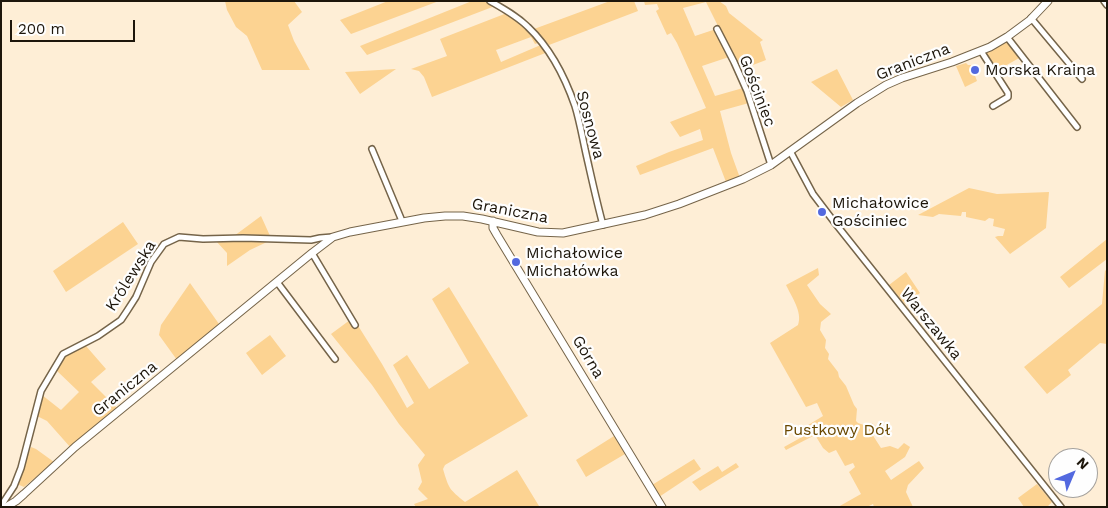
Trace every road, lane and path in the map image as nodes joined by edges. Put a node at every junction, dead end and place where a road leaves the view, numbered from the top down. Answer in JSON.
{"nodes":[{"id":1,"x":490,"y":1,"type":"edge"},
{"id":2,"x":1048,"y":1,"type":"edge"},
{"id":3,"x":1104,"y":1,"type":"edge"},
{"id":4,"x":1107,"y":5,"type":"edge"},
{"id":5,"x":1032,"y":18,"type":"junction"},
{"id":6,"x":717,"y":29,"type":"dead end"},
{"id":7,"x":1007,"y":37,"type":"junction"},
{"id":8,"x":981,"y":51,"type":"junction"},
{"id":9,"x":1082,"y":79,"type":"dead end"},
{"id":10,"x":993,"y":106,"type":"dead end"},
{"id":11,"x":1077,"y":127,"type":"dead end"},
{"id":12,"x":372,"y":149,"type":"dead end"},
{"id":13,"x":790,"y":152,"type":"junction"},
{"id":14,"x":771,"y":165,"type":"junction"},
{"id":15,"x":402,"y":221,"type":"junction"},
{"id":16,"x":492,"y":221,"type":"junction"},
{"id":17,"x":603,"y":225,"type":"junction"},
{"id":18,"x":333,"y":237,"type":"junction"},
{"id":19,"x":312,"y":253,"type":"junction"},
{"id":20,"x":277,"y":282,"type":"junction"},
{"id":21,"x":355,"y":325,"type":"dead end"},
{"id":22,"x":335,"y":359,"type":"dead end"},
{"id":23,"x":14,"y":486,"type":"junction"},
{"id":24,"x":24,"y":494,"type":"junction"},
{"id":25,"x":1,"y":506,"type":"edge"},
{"id":26,"x":6,"y":507,"type":"edge"},
{"id":27,"x":662,"y":507,"type":"edge"},
{"id":28,"x":1061,"y":507,"type":"edge"}],
"edges":[{"from":1,"to":17,"type":"street","name":"Sosnowa"},
{"from":2,"to":5,"type":"street","name":"Graniczna"},
{"from":3,"to":4,"type":"street"},
{"from":5,"to":7,"type":"street","name":"Graniczna"},
{"from":5,"to":9,"type":"street"},
{"from":6,"to":14,"type":"street","name":"Gościniec"},
{"from":7,"to":8,"type":"street","name":"Graniczna"},
{"from":7,"to":11,"type":"street"},
{"from":8,"to":10,"type":"street"},
{"from":8,"to":13,"type":"street","name":"Graniczna"},
{"from":12,"to":15,"type":"street"},
{"from":13,"to":14,"type":"street","name":"Graniczna"},
{"from":13,"to":28,"type":"street","name":"Warszawka"},
{"from":14,"to":17,"type":"street","name":"Graniczna"},
{"from":15,"to":16,"type":"street","name":"Graniczna"},
{"from":15,"to":18,"type":"street","name":"Graniczna"},
{"from":16,"to":17,"type":"street","name":"Graniczna"},
{"from":16,"to":27,"type":"street","name":"Górna"},
{"from":18,"to":19,"type":"street","name":"Graniczna"},
{"from":18,"to":23,"type":"street","name":"Królewska"},
{"from":19,"to":20,"type":"street","name":"Graniczna"},
{"from":19,"to":21,"type":"street"},
{"from":20,"to":22,"type":"street"},
{"from":20,"to":24,"type":"street","name":"Graniczna"},
{"from":23,"to":24,"type":"street"},
{"from":23,"to":25,"type":"street","name":"Królewska"},
{"from":24,"to":26,"type":"street","name":"Graniczna"}]}
